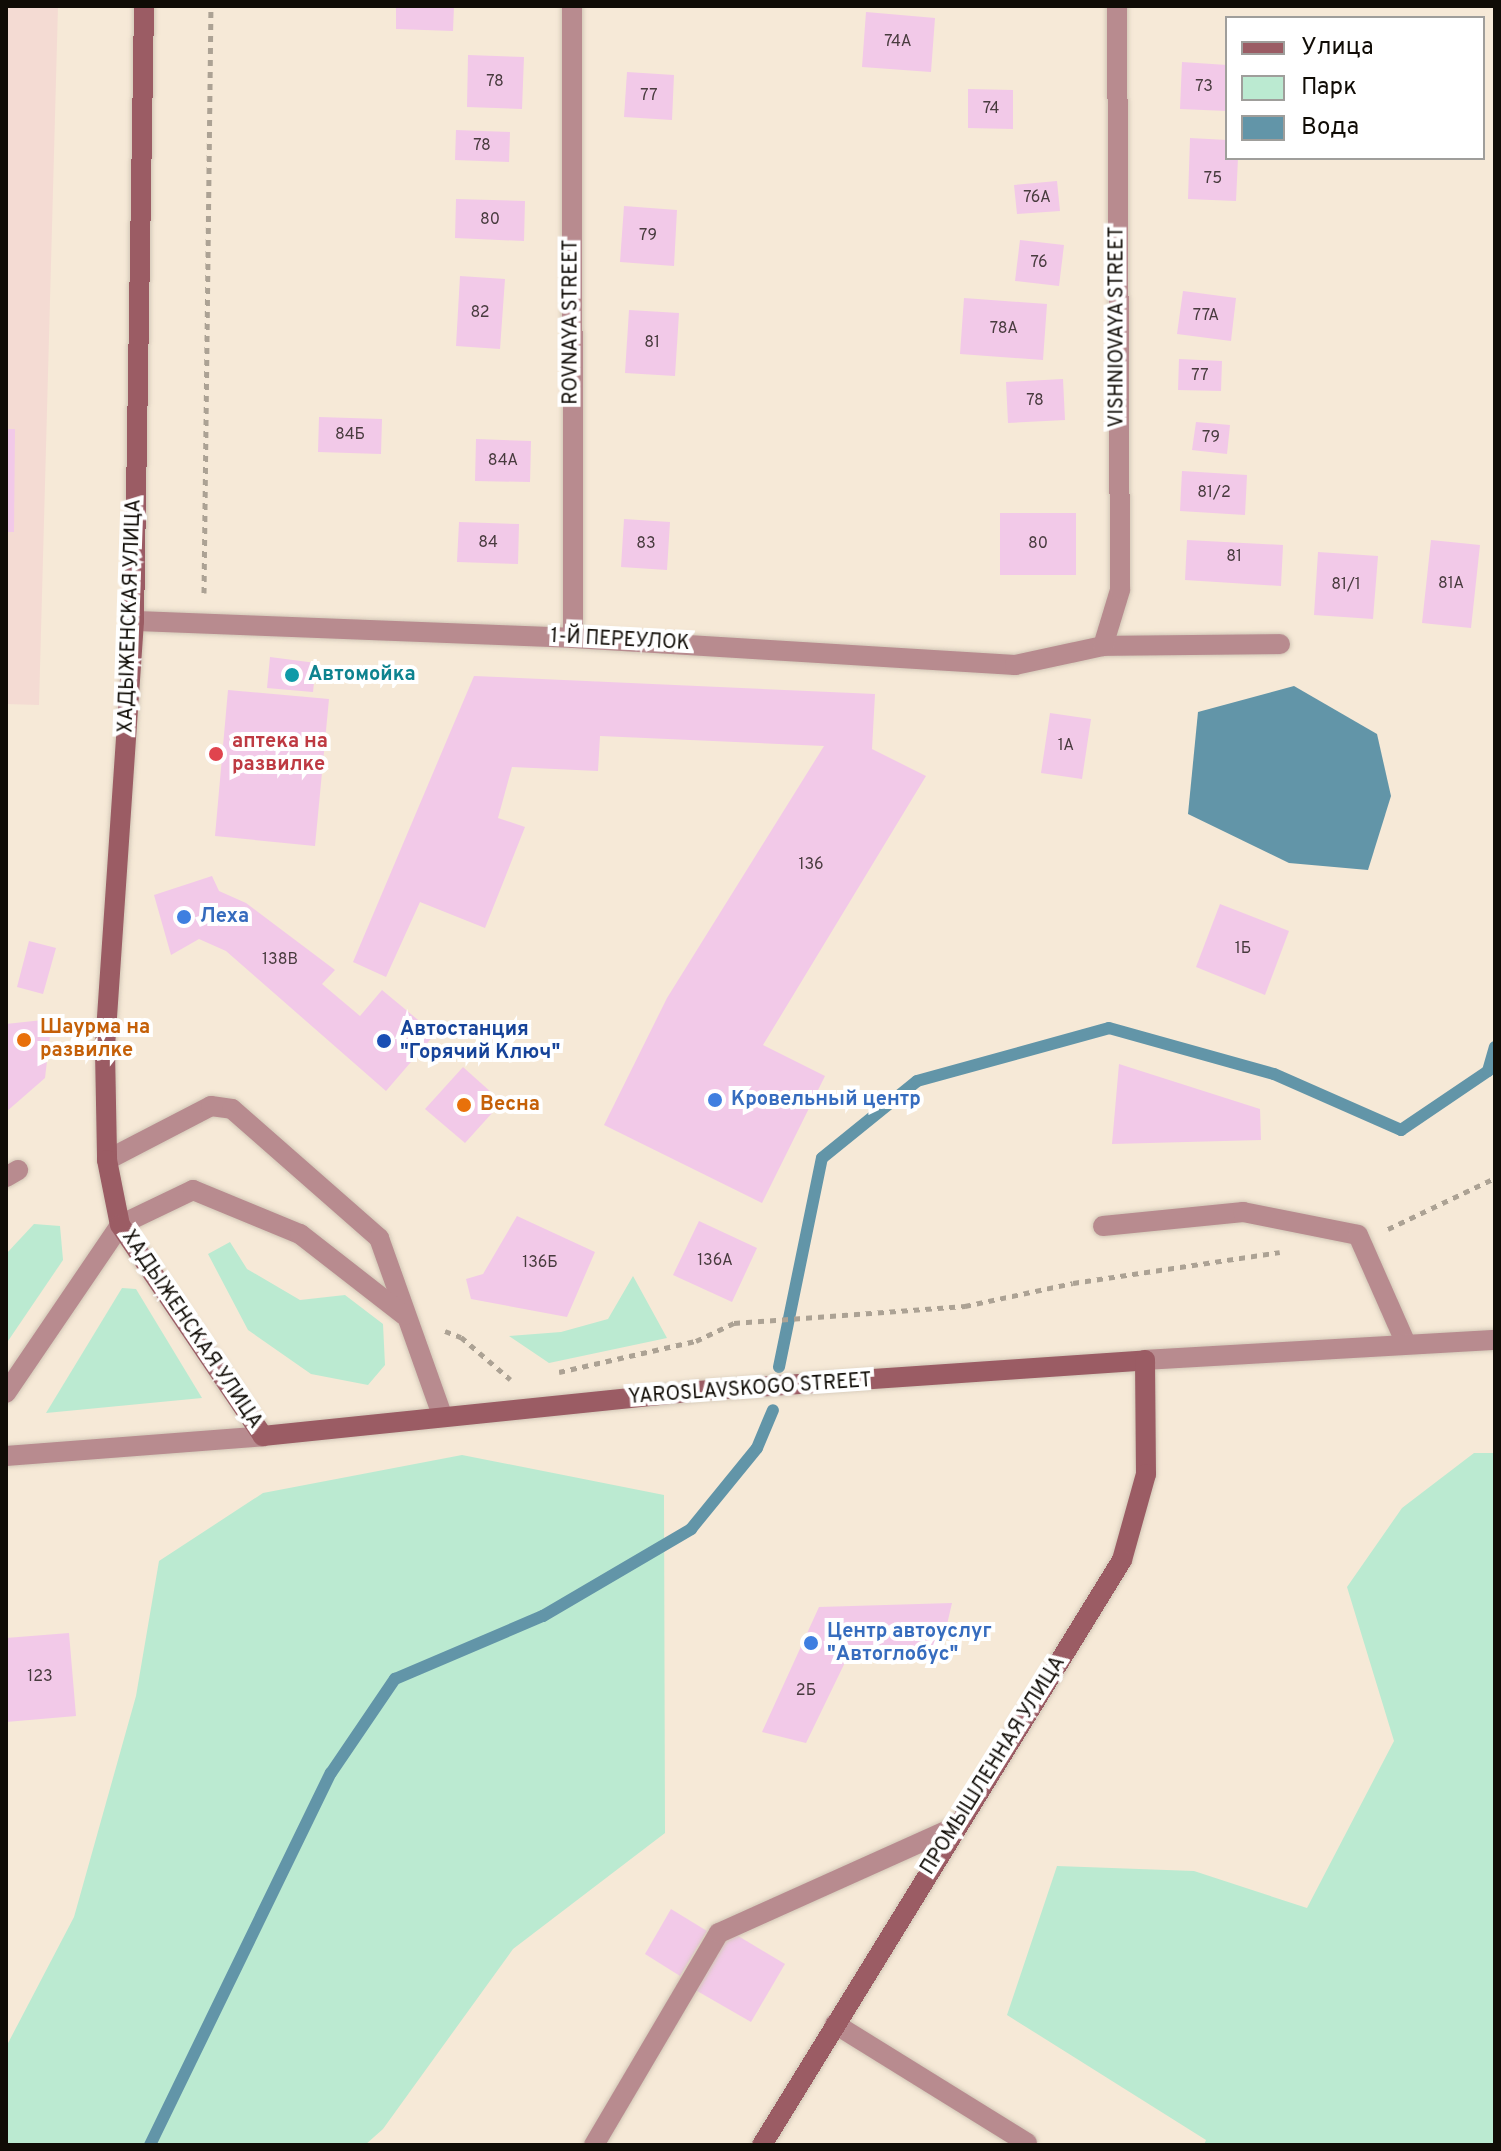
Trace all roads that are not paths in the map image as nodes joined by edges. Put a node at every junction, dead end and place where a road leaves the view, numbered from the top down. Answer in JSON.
{"nodes":[{"id":1,"x":144,"y":6,"type":"edge"},
{"id":2,"x":572,"y":6,"type":"edge"},
{"id":3,"x":1117,"y":6,"type":"edge"},
{"id":4,"x":134,"y":621,"type":"junction"},
{"id":5,"x":573,"y":638,"type":"junction"},
{"id":6,"x":1280,"y":644,"type":"dead end"},
{"id":7,"x":1103,"y":646,"type":"junction"},
{"id":8,"x":107,"y":1160,"type":"junction"},
{"id":9,"x":120,"y":1225,"type":"junction"},
{"id":10,"x":1103,"y":1226,"type":"dead end"},
{"id":11,"x":404,"y":1315,"type":"junction"},
{"id":12,"x":1495,"y":1340,"type":"edge"},
{"id":13,"x":1406,"y":1344,"type":"junction"},
{"id":14,"x":1145,"y":1360,"type":"junction"},
{"id":15,"x":6,"y":1393,"type":"edge"},
{"id":16,"x":442,"y":1415,"type":"junction"},
{"id":17,"x":263,"y":1436,"type":"junction"},
{"id":18,"x":6,"y":1456,"type":"edge"},
{"id":19,"x":957,"y":1826,"type":"junction"},
{"id":20,"x":835,"y":2024,"type":"junction"},
{"id":21,"x":1027,"y":2143,"type":"edge"},
{"id":22,"x":594,"y":2145,"type":"edge"},
{"id":23,"x":762,"y":2145,"type":"edge"}],
"edges":[{"from":1,"to":4,"type":"main road","name":"ХАДЫЖЕНСКАЯ УЛИЦА"},
{"from":2,"to":5,"type":"street","name":"ROVNAYA STREET"},
{"from":3,"to":7,"type":"street","name":"VISHNIOVAYA STREET"},
{"from":4,"to":5,"type":"street","name":"1-Й ПЕРЕУЛОК"},
{"from":4,"to":8,"type":"main road","name":"ХАДЫЖЕНСКАЯ УЛИЦА"},
{"from":5,"to":7,"type":"street","name":"1-Й ПЕРЕУЛОК"},
{"from":6,"to":7,"type":"street","name":"1-Й ПЕРЕУЛОК"},
{"from":8,"to":9,"type":"main road","name":"ХАДЫЖЕНСКАЯ УЛИЦА"},
{"from":8,"to":11,"type":"street"},
{"from":9,"to":11,"type":"street"},
{"from":9,"to":15,"type":"street","name":"ХАДЫЖЕНСКАЯ УЛИЦА"},
{"from":9,"to":17,"type":"main road","name":"ХАДЫЖЕНСКАЯ УЛИЦА"},
{"from":10,"to":13,"type":"street"},
{"from":11,"to":16,"type":"street"},
{"from":12,"to":13,"type":"street","name":"YAROSLAVSKOGO STREET"},
{"from":13,"to":14,"type":"street","name":"YAROSLAVSKOGO STREET"},
{"from":14,"to":16,"type":"main road","name":"YAROSLAVSKOGO STREET"},
{"from":14,"to":19,"type":"main road","name":"ПРОМЫШЛЕННАЯ УЛИЦА"},
{"from":16,"to":17,"type":"main road","name":"YAROSLAVSKOGO STREET"},
{"from":17,"to":18,"type":"street","name":"YAROSLAVSKOGO STREET"},
{"from":19,"to":20,"type":"main road","name":"ПРОМЫШЛЕННАЯ УЛИЦА"},
{"from":19,"to":22,"type":"street"},
{"from":20,"to":21,"type":"street"},
{"from":20,"to":23,"type":"main road","name":"ПРОМЫШЛЕННАЯ УЛИЦА"}]}
